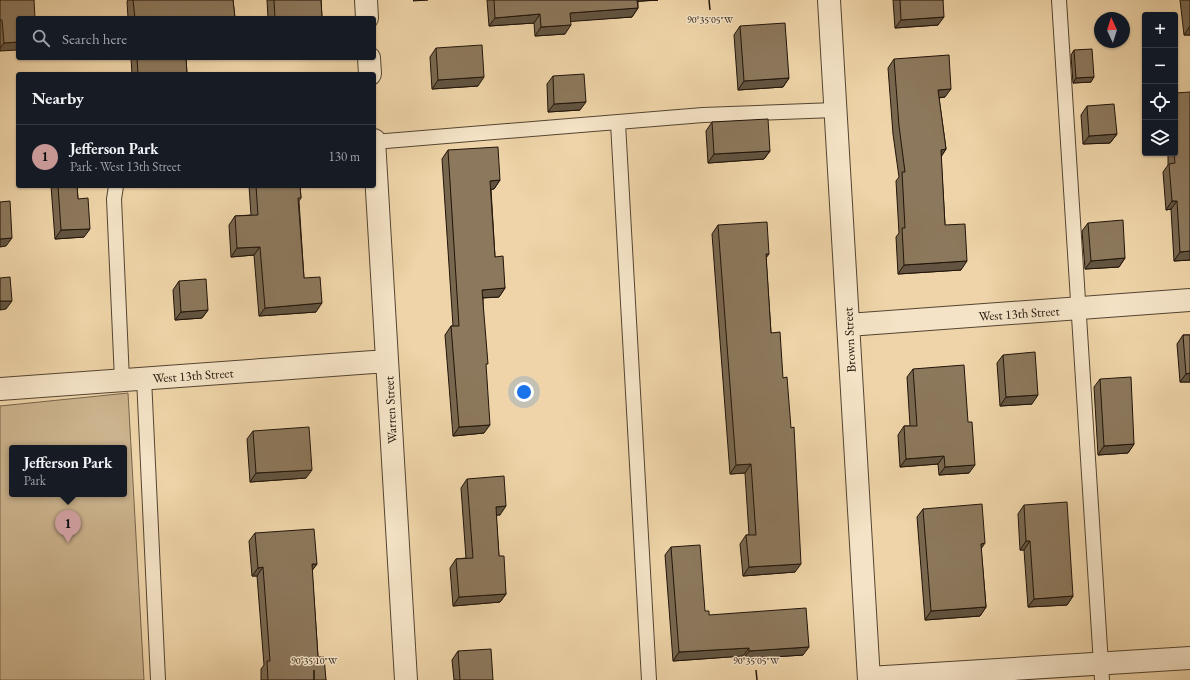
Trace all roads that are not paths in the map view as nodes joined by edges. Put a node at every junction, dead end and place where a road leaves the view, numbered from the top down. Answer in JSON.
{"nodes":[{"id":1,"x":366,"y":0,"type":"edge"},
{"id":2,"x":829,"y":0,"type":"edge"},
{"id":3,"x":1059,"y":0,"type":"edge"},
{"id":4,"x":367,"y":16,"type":"edge"},
{"id":5,"x":369,"y":60,"type":"edge"},
{"id":6,"x":370,"y":72,"type":"edge"},
{"id":7,"x":835,"y":110,"type":"junction"},
{"id":8,"x":618,"y":123,"type":"junction"},
{"id":9,"x":376,"y":141,"type":"edge"},
{"id":10,"x":376,"y":175,"type":"edge"},
{"id":11,"x":116,"y":188,"type":"edge"},
{"id":12,"x":1190,"y":300,"type":"edge"},
{"id":13,"x":1080,"y":308,"type":"junction"},
{"id":14,"x":848,"y":325,"type":"junction"},
{"id":15,"x":387,"y":361,"type":"junction"},
{"id":16,"x":144,"y":378,"type":"junction"},
{"id":17,"x":122,"y":380,"type":"junction"},
{"id":18,"x":0,"y":389,"type":"edge"},
{"id":19,"x":1190,"y":658,"type":"edge"},
{"id":20,"x":1102,"y":672,"type":"edge"},
{"id":21,"x":869,"y":679,"type":"edge"},
{"id":22,"x":158,"y":680,"type":"edge"},
{"id":23,"x":406,"y":680,"type":"edge"},
{"id":24,"x":649,"y":680,"type":"edge"}],
"edges":[{"from":1,"to":4,"type":"street"},
{"from":2,"to":7,"type":"street","name":"Brown Street"},
{"from":3,"to":13,"type":"lane"},
{"from":5,"to":6,"type":"street"},
{"from":7,"to":8,"type":"lane"},
{"from":7,"to":14,"type":"street","name":"Brown Street"},
{"from":8,"to":9,"type":"lane"},
{"from":8,"to":24,"type":"lane"},
{"from":10,"to":15,"type":"street","name":"Warren Street"},
{"from":11,"to":17,"type":"lane"},
{"from":12,"to":13,"type":"street","name":"West 13th Street"},
{"from":13,"to":14,"type":"street","name":"West 13th Street"},
{"from":13,"to":20,"type":"lane"},
{"from":14,"to":21,"type":"street","name":"Brown Street"},
{"from":15,"to":16,"type":"street","name":"West 13th Street"},
{"from":15,"to":23,"type":"street","name":"Warren Street"},
{"from":16,"to":17,"type":"street","name":"West 13th Street"},
{"from":16,"to":22,"type":"lane"},
{"from":17,"to":18,"type":"street","name":"West 13th Street"},
{"from":19,"to":20,"type":"street"},
{"from":20,"to":21,"type":"street"}]}
